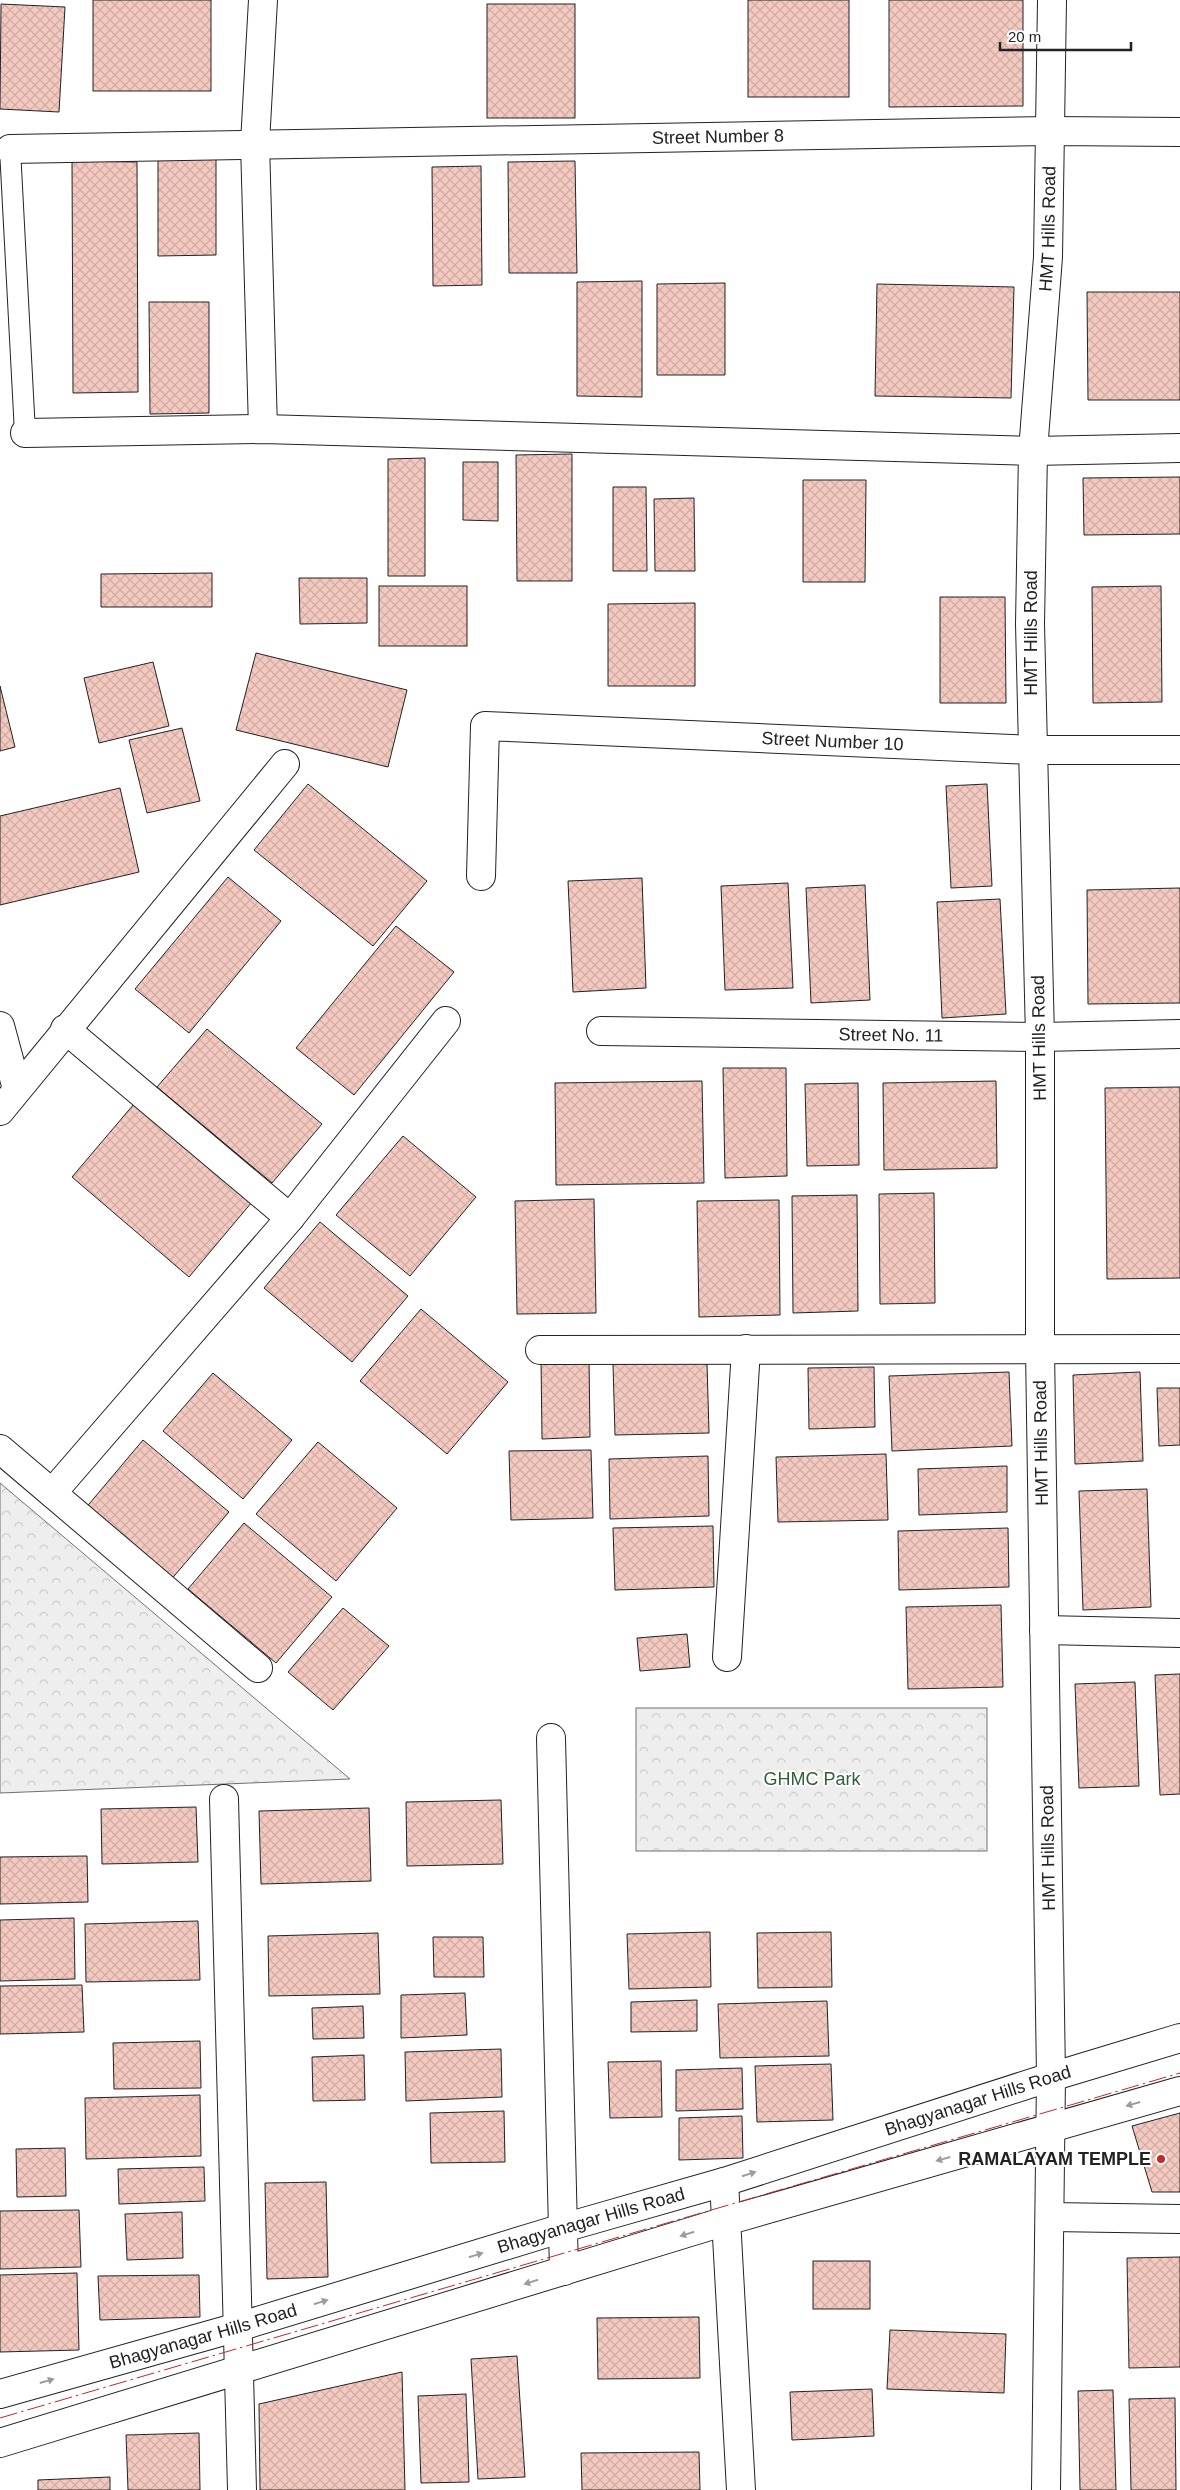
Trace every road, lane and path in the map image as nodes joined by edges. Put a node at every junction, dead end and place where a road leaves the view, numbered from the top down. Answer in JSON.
{"nodes":[{"id":1,"x":263,"y":0,"type":"edge"},
{"id":2,"x":1052,"y":0,"type":"edge"},
{"id":3,"x":1050,"y":131,"type":"junction"},
{"id":4,"x":1180,"y":132,"type":"edge"},
{"id":5,"x":255,"y":143,"type":"junction"},
{"id":6,"x":10,"y":148,"type":"joint"},
{"id":7,"x":263,"y":429,"type":"junction"},
{"id":8,"x":25,"y":433,"type":"joint"},
{"id":9,"x":1180,"y":448,"type":"edge"},
{"id":10,"x":1033,"y":451,"type":"junction"},
{"id":11,"x":1032,"y":750,"type":"junction"},
{"id":12,"x":1180,"y":750,"type":"edge"},
{"id":13,"x":285,"y":764,"type":"dead end"},
{"id":14,"x":481,"y":876,"type":"dead end"},
{"id":15,"x":446,"y":1021,"type":"dead end"},
{"id":16,"x":0,"y":1026,"type":"edge"},
{"id":17,"x":65,"y":1029,"type":"junction"},
{"id":18,"x":601,"y":1031,"type":"dead end"},
{"id":19,"x":1180,"y":1034,"type":"edge"},
{"id":20,"x":1040,"y":1036,"type":"junction"},
{"id":21,"x":17,"y":1089,"type":"junction"},
{"id":22,"x":0,"y":1111,"type":"edge"},
{"id":23,"x":290,"y":1218,"type":"junction"},
{"id":24,"x":746,"y":1349,"type":"junction"},
{"id":25,"x":1040,"y":1349,"type":"junction"},
{"id":26,"x":1180,"y":1349,"type":"edge"},
{"id":27,"x":540,"y":1350,"type":"dead end"},
{"id":28,"x":0,"y":1449,"type":"edge"},
{"id":29,"x":52,"y":1493,"type":"junction"},
{"id":30,"x":1044,"y":1630,"type":"junction"},
{"id":31,"x":1180,"y":1633,"type":"edge"},
{"id":32,"x":727,"y":1657,"type":"dead end"},
{"id":33,"x":258,"y":1668,"type":"dead end"},
{"id":34,"x":550,"y":1738,"type":"dead end"},
{"id":35,"x":224,"y":1798,"type":"dead end"},
{"id":36,"x":1180,"y":2038,"type":"edge"},
{"id":37,"x":1052,"y":2077,"type":"junction"},
{"id":38,"x":1180,"y":2091,"type":"edge"},
{"id":39,"x":1051,"y":2128,"type":"junction"},
{"id":40,"x":724,"y":2182,"type":"junction"},
{"id":41,"x":1051,"y":2217,"type":"junction"},
{"id":42,"x":1180,"y":2219,"type":"edge"},
{"id":43,"x":726,"y":2221,"type":"junction"},
{"id":44,"x":563,"y":2228,"type":"junction"},
{"id":45,"x":564,"y":2271,"type":"junction"},
{"id":46,"x":238,"y":2327,"type":"junction"},
{"id":47,"x":239,"y":2372,"type":"junction"},
{"id":48,"x":0,"y":2394,"type":"edge"},
{"id":49,"x":0,"y":2443,"type":"edge"},
{"id":50,"x":242,"y":2490,"type":"edge"},
{"id":51,"x":741,"y":2490,"type":"edge"},
{"id":52,"x":1046,"y":2490,"type":"edge"}],
"edges":[{"from":1,"to":5,"type":"street"},
{"from":2,"to":3,"type":"street","name":"HMT Hills Road"},
{"from":3,"to":4,"type":"street","name":"Street Number 8"},
{"from":3,"to":5,"type":"street","name":"Street Number 8"},
{"from":3,"to":10,"type":"street","name":"HMT Hills Road"},
{"from":5,"to":6,"type":"street","name":"Street Number 8"},
{"from":5,"to":7,"type":"street"},
{"from":6,"to":8,"type":"lane"},
{"from":7,"to":8,"type":"street"},
{"from":7,"to":10,"type":"street"},
{"from":9,"to":10,"type":"street"},
{"from":10,"to":11,"type":"street","name":"HMT Hills Road"},
{"from":11,"to":12,"type":"street","name":"Street Number 10"},
{"from":11,"to":14,"type":"street","name":"Street Number 10"},
{"from":11,"to":20,"type":"street","name":"HMT Hills Road"},
{"from":13,"to":17,"type":"street"},
{"from":15,"to":23,"type":"street"},
{"from":16,"to":21,"type":"street"},
{"from":17,"to":21,"type":"street"},
{"from":17,"to":23,"type":"street"},
{"from":18,"to":20,"type":"street","name":"Street No. 11"},
{"from":19,"to":20,"type":"street","name":"Street No. 11"},
{"from":20,"to":25,"type":"street","name":"HMT Hills Road"},
{"from":21,"to":22,"type":"street"},
{"from":23,"to":29,"type":"street"},
{"from":24,"to":25,"type":"street"},
{"from":24,"to":27,"type":"street"},
{"from":24,"to":32,"type":"street"},
{"from":25,"to":26,"type":"street"},
{"from":25,"to":30,"type":"street","name":"HMT Hills Road"},
{"from":28,"to":29,"type":"street"},
{"from":29,"to":33,"type":"street"},
{"from":30,"to":31,"type":"street"},
{"from":30,"to":37,"type":"street","name":"HMT Hills Road"},
{"from":34,"to":44,"type":"street"},
{"from":35,"to":46,"type":"street"},
{"from":36,"to":37,"type":"street","name":"Bhagyanagar Hills Road"},
{"from":37,"to":39,"type":"street","name":"HMT Hills Road"},
{"from":40,"to":37,"type":"street","name":"Bhagyanagar Hills Road","one_way":true},
{"from":38,"to":39,"type":"street","one_way":true},
{"from":39,"to":41,"type":"street","name":"HMT Hills Road"},
{"from":39,"to":43,"type":"street","one_way":true},
{"from":40,"to":43,"type":"street"},
{"from":40,"to":44,"type":"street","name":"Bhagyanagar Hills Road"},
{"from":41,"to":42,"type":"street"},
{"from":41,"to":52,"type":"street","name":"HMT Hills Road"},
{"from":43,"to":45,"type":"street","one_way":true},
{"from":43,"to":51,"type":"street"},
{"from":44,"to":45,"type":"street"},
{"from":46,"to":44,"type":"street","name":"Bhagyanagar Hills Road","one_way":true},
{"from":45,"to":47,"type":"street","one_way":true},
{"from":46,"to":47,"type":"street"},
{"from":48,"to":46,"type":"street","name":"Bhagyanagar Hills Road","one_way":true},
{"from":47,"to":49,"type":"street"},
{"from":47,"to":50,"type":"street"}]}
